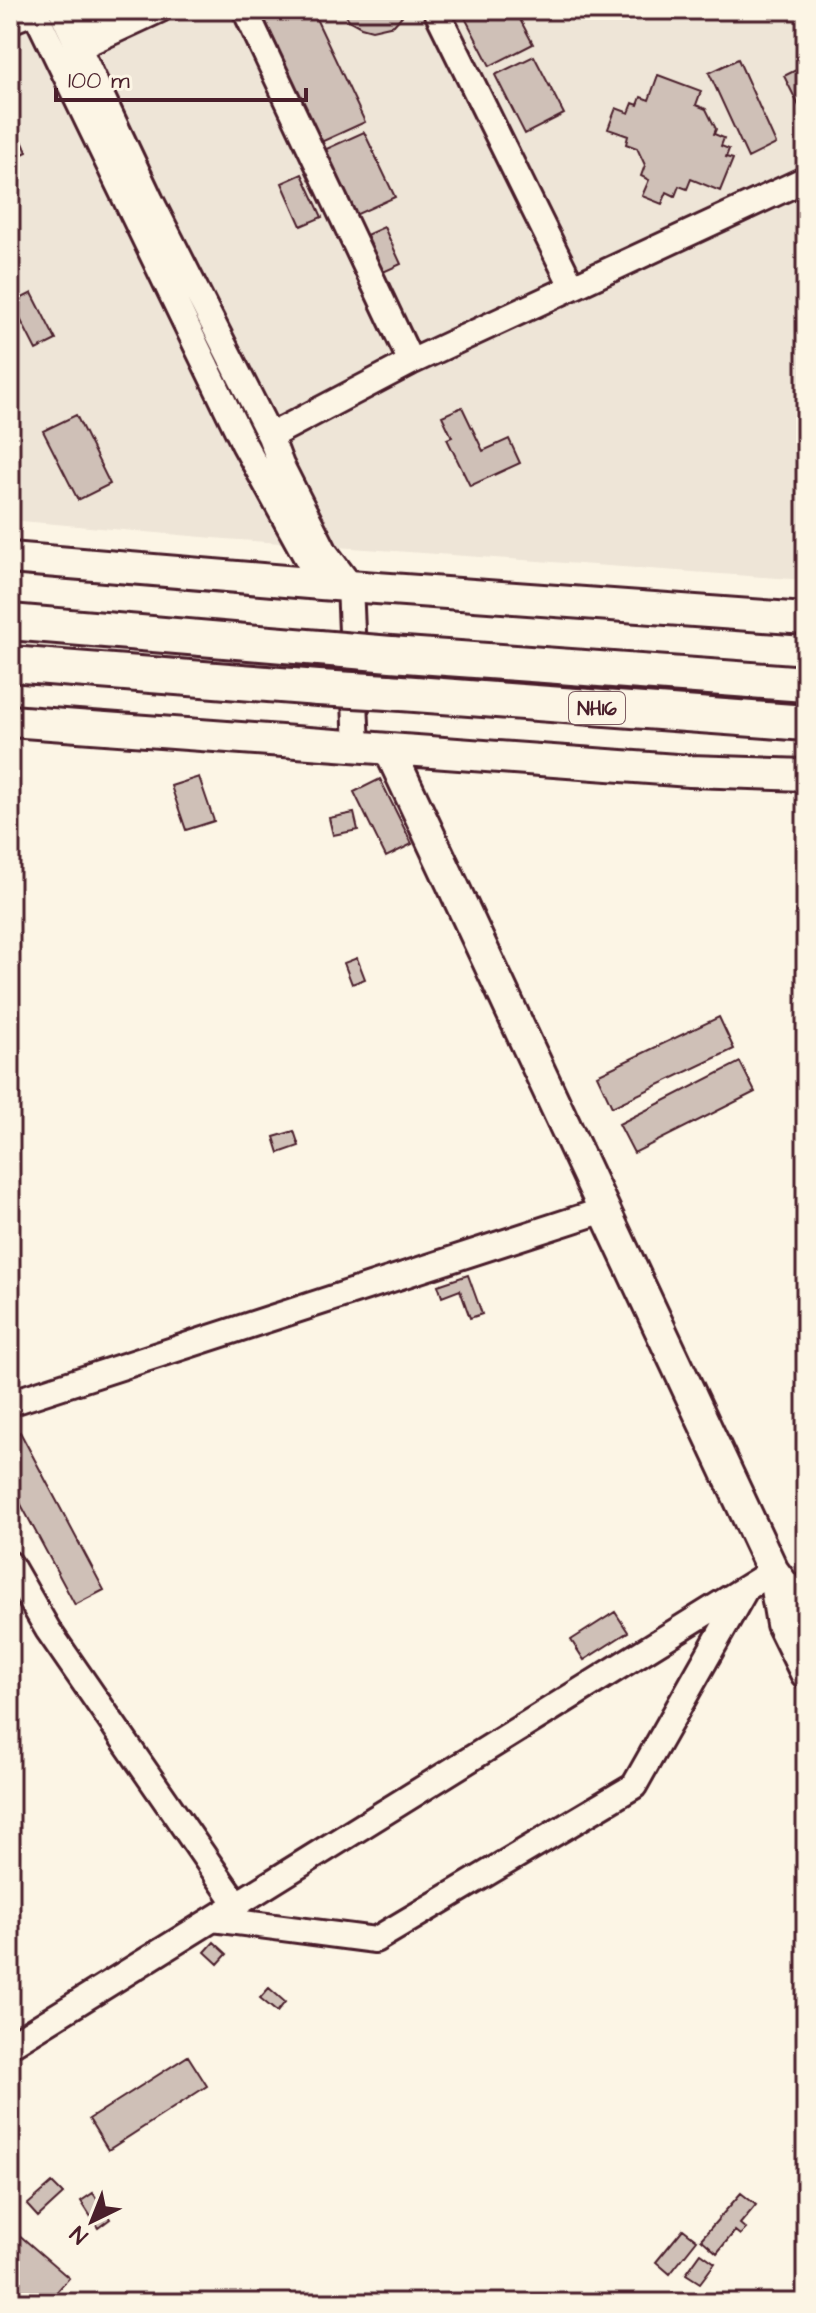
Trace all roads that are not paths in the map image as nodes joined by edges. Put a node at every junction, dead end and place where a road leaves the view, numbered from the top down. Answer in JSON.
{"nodes":[{"id":1,"x":103,"y":10,"type":"edge"},
{"id":2,"x":159,"y":10,"type":"edge"},
{"id":3,"x":245,"y":10,"type":"edge"},
{"id":4,"x":436,"y":10,"type":"edge"},
{"id":5,"x":35,"y":11,"type":"edge"},
{"id":6,"x":10,"y":21,"type":"edge"},
{"id":7,"x":69,"y":28,"type":"edge"},
{"id":8,"x":806,"y":179,"type":"edge"},
{"id":9,"x":572,"y":286,"type":"junction"},
{"id":10,"x":411,"y":362,"type":"junction"},
{"id":11,"x":270,"y":436,"type":"junction"},
{"id":12,"x":10,"y":558,"type":"edge"},
{"id":13,"x":336,"y":585,"type":"junction"},
{"id":14,"x":806,"y":619,"type":"edge"},
{"id":15,"x":10,"y":622,"type":"edge"},
{"id":16,"x":10,"y":664,"type":"edge"},
{"id":17,"x":806,"y":684,"type":"edge"},
{"id":18,"x":10,"y":721,"type":"edge"},
{"id":19,"x":806,"y":723,"type":"edge"},
{"id":20,"x":357,"y":747,"type":"junction"},
{"id":21,"x":389,"y":749,"type":"junction"},
{"id":22,"x":806,"y":775,"type":"edge"},
{"id":23,"x":604,"y":1210,"type":"junction"},
{"id":24,"x":10,"y":1403,"type":"edge"},
{"id":25,"x":10,"y":1564,"type":"edge"},
{"id":26,"x":773,"y":1571,"type":"junction"},
{"id":27,"x":747,"y":1587,"type":"junction"},
{"id":28,"x":806,"y":1615,"type":"edge"},
{"id":29,"x":806,"y":1673,"type":"edge"},
{"id":30,"x":237,"y":1904,"type":"junction"},
{"id":31,"x":213,"y":1919,"type":"junction"},
{"id":32,"x":10,"y":2045,"type":"edge"}],
"edges":[{"from":1,"to":7,"type":"street"},
{"from":2,"to":7,"type":"street"},
{"from":3,"to":10,"type":"street"},
{"from":4,"to":9,"type":"street"},
{"from":5,"to":6,"type":"street"},
{"from":5,"to":13,"type":"street"},
{"from":7,"to":11,"type":"street"},
{"from":8,"to":9,"type":"street"},
{"from":9,"to":10,"type":"street"},
{"from":10,"to":11,"type":"street"},
{"from":11,"to":13,"type":"street"},
{"from":12,"to":13,"type":"main road"},
{"from":13,"to":14,"type":"main road"},
{"from":13,"to":20,"type":"street"},
{"from":15,"to":17,"type":"highway","number":"NH16","bridge":true},
{"from":16,"to":19,"type":"highway","number":"NH16","bridge":true},
{"from":18,"to":20,"type":"main road"},
{"from":20,"to":21,"type":"main road"},
{"from":21,"to":22,"type":"main road"},
{"from":21,"to":23,"type":"main road"},
{"from":23,"to":24,"type":"street"},
{"from":23,"to":26,"type":"main road"},
{"from":25,"to":30,"type":"street"},
{"from":26,"to":27,"type":"street"},
{"from":26,"to":28,"type":"main road"},
{"from":26,"to":29,"type":"main road"},
{"from":27,"to":30,"type":"street"},
{"from":27,"to":31,"type":"street"},
{"from":30,"to":31,"type":"street"},
{"from":31,"to":32,"type":"street"}]}
